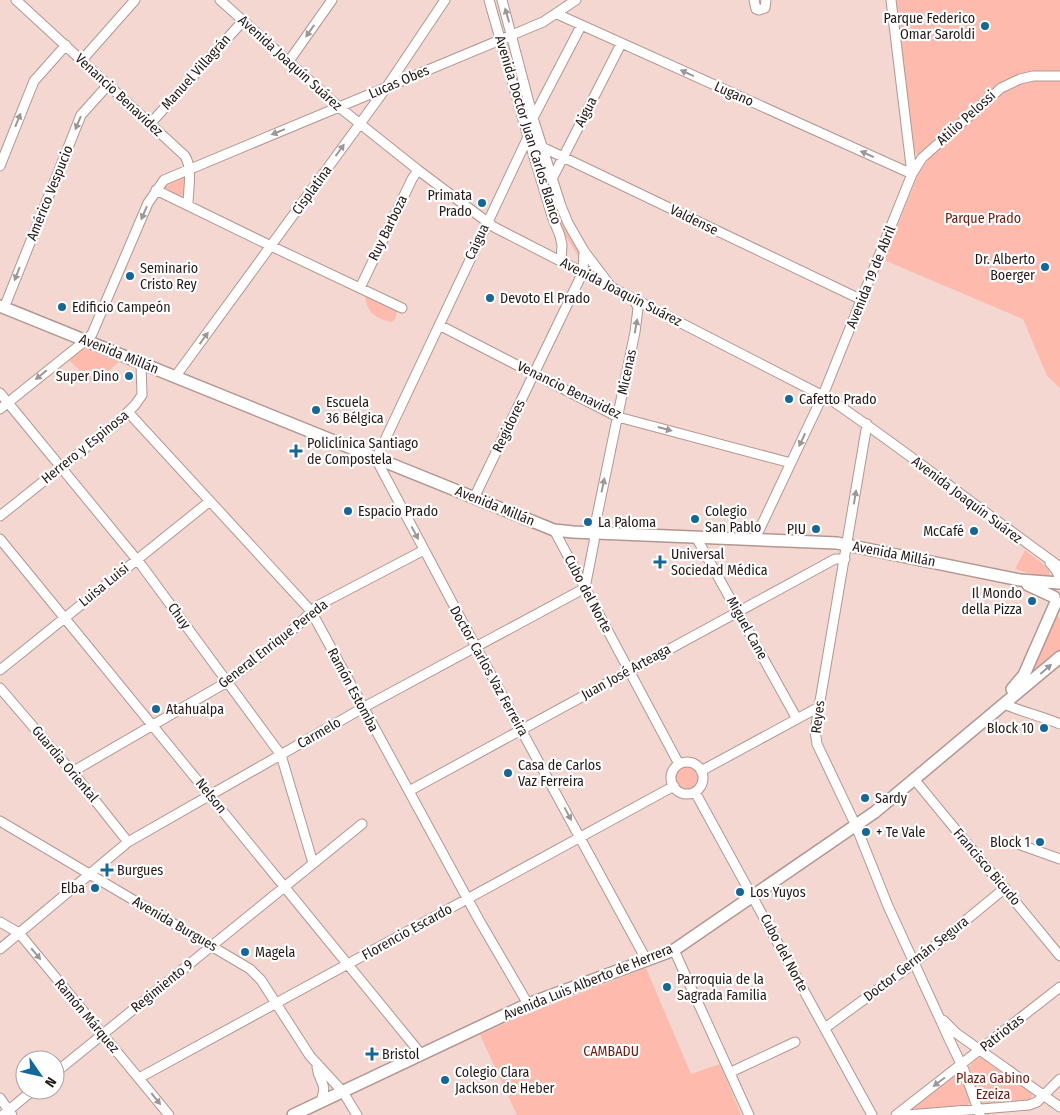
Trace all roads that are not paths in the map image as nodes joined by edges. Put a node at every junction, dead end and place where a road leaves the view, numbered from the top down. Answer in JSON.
{"nodes":[{"id":1,"x":16,"y":0,"type":"edge"},
{"id":2,"x":136,"y":0,"type":"edge"},
{"id":3,"x":220,"y":0,"type":"edge"},
{"id":4,"x":332,"y":0,"type":"edge"},
{"id":5,"x":445,"y":0,"type":"edge"},
{"id":6,"x":489,"y":0,"type":"edge"},
{"id":7,"x":502,"y":0,"type":"edge"},
{"id":8,"x":576,"y":0,"type":"edge"},
{"id":9,"x":754,"y":0,"type":"edge"},
{"id":10,"x":766,"y":0,"type":"edge"},
{"id":11,"x":891,"y":0,"type":"edge"},
{"id":12,"x":557,"y":14,"type":"junction"},
{"id":13,"x":243,"y":21,"type":"junction"},
{"id":14,"x":581,"y":26,"type":"junction"},
{"id":15,"x":512,"y":35,"type":"junction"},
{"id":16,"x":501,"y":40,"type":"junction"},
{"id":17,"x":621,"y":44,"type":"junction"},
{"id":18,"x":66,"y":45,"type":"junction"},
{"id":19,"x":82,"y":60,"type":"junction"},
{"id":20,"x":289,"y":61,"type":"junction"},
{"id":21,"x":1060,"y":76,"type":"edge"},
{"id":22,"x":108,"y":85,"type":"junction"},
{"id":23,"x":386,"y":88,"type":"junction"},
{"id":24,"x":339,"y":107,"type":"junction"},
{"id":25,"x":533,"y":118,"type":"junction"},
{"id":26,"x":150,"y":124,"type":"junction"},
{"id":27,"x":359,"y":124,"type":"junction"},
{"id":28,"x":528,"y":137,"type":"junction"},
{"id":29,"x":542,"y":147,"type":"junction"},
{"id":30,"x":563,"y":157,"type":"junction"},
{"id":31,"x":0,"y":166,"type":"edge"},
{"id":32,"x":189,"y":169,"type":"junction"},
{"id":33,"x":418,"y":170,"type":"junction"},
{"id":34,"x":912,"y":174,"type":"junction"},
{"id":35,"x":552,"y":180,"type":"junction"},
{"id":36,"x":156,"y":190,"type":"junction"},
{"id":37,"x":188,"y":205,"type":"junction"},
{"id":38,"x":487,"y":221,"type":"junction"},
{"id":39,"x":271,"y":246,"type":"junction"},
{"id":40,"x":584,"y":251,"type":"junction"},
{"id":41,"x":561,"y":261,"type":"junction"},
{"id":42,"x":583,"y":272,"type":"junction"},
{"id":43,"x":610,"y":286,"type":"junction"},
{"id":44,"x":360,"y":288,"type":"junction"},
{"id":45,"x":634,"y":299,"type":"junction"},
{"id":46,"x":862,"y":300,"type":"junction"},
{"id":47,"x":2,"y":307,"type":"edge"},
{"id":48,"x":402,"y":308,"type":"dead end"},
{"id":49,"x":439,"y":326,"type":"junction"},
{"id":50,"x":86,"y":340,"type":"junction"},
{"id":51,"x":141,"y":363,"type":"junction"},
{"id":52,"x":535,"y":374,"type":"junction"},
{"id":53,"x":175,"y":377,"type":"junction"},
{"id":54,"x":0,"y":393,"type":"edge"},
{"id":55,"x":823,"y":395,"type":"junction"},
{"id":56,"x":4,"y":406,"type":"edge"},
{"id":57,"x":128,"y":412,"type":"junction"},
{"id":58,"x":618,"y":417,"type":"junction"},
{"id":59,"x":867,"y":424,"type":"junction"},
{"id":60,"x":376,"y":459,"type":"junction"},
{"id":61,"x":791,"y":464,"type":"junction"},
{"id":62,"x":61,"y":467,"type":"junction"},
{"id":63,"x":474,"y":498,"type":"junction"},
{"id":64,"x":210,"y":501,"type":"junction"},
{"id":65,"x":0,"y":516,"type":"edge"},
{"id":66,"x":554,"y":530,"type":"junction"},
{"id":67,"x":595,"y":533,"type":"junction"},
{"id":68,"x":696,"y":537,"type":"junction"},
{"id":69,"x":0,"y":539,"type":"edge"},
{"id":70,"x":755,"y":539,"type":"junction"},
{"id":71,"x":847,"y":545,"type":"junction"},
{"id":72,"x":424,"y":550,"type":"junction"},
{"id":73,"x":1042,"y":555,"type":"junction"},
{"id":74,"x":136,"y":559,"type":"junction"},
{"id":75,"x":845,"y":559,"type":"junction"},
{"id":76,"x":1060,"y":567,"type":"edge"},
{"id":77,"x":1020,"y":580,"type":"junction"},
{"id":78,"x":1060,"y":582,"type":"edge"},
{"id":79,"x":585,"y":588,"type":"junction"},
{"id":80,"x":1057,"y":602,"type":"edge"},
{"id":81,"x":311,"y":611,"type":"junction"},
{"id":82,"x":738,"y":611,"type":"junction"},
{"id":83,"x":64,"y":617,"type":"junction"},
{"id":84,"x":1038,"y":643,"type":"junction"},
{"id":85,"x":476,"y":647,"type":"junction"},
{"id":86,"x":1060,"y":657,"type":"edge"},
{"id":87,"x":0,"y":670,"type":"edge"},
{"id":88,"x":630,"y":670,"type":"junction"},
{"id":89,"x":1031,"y":681,"type":"junction"},
{"id":90,"x":227,"y":682,"type":"junction"},
{"id":91,"x":0,"y":688,"type":"edge"},
{"id":92,"x":1004,"y":704,"type":"junction"},
{"id":93,"x":819,"y":707,"type":"junction"},
{"id":94,"x":363,"y":708,"type":"junction"},
{"id":95,"x":797,"y":719,"type":"junction"},
{"id":96,"x":1060,"y":724,"type":"edge"},
{"id":97,"x":152,"y":725,"type":"junction"},
{"id":98,"x":522,"y":729,"type":"junction"},
{"id":99,"x":959,"y":742,"type":"junction"},
{"id":100,"x":281,"y":755,"type":"junction"},
{"id":101,"x":680,"y":764,"type":"junction"},
{"id":102,"x":702,"y":771,"type":"junction"},
{"id":103,"x":72,"y":772,"type":"junction"},
{"id":104,"x":914,"y":779,"type":"junction"},
{"id":105,"x":674,"y":786,"type":"junction"},
{"id":106,"x":409,"y":791,"type":"junction"},
{"id":107,"x":695,"y":792,"type":"junction"},
{"id":108,"x":210,"y":794,"type":"junction"},
{"id":109,"x":0,"y":821,"type":"edge"},
{"id":110,"x":362,"y":824,"type":"dead end"},
{"id":111,"x":856,"y":826,"type":"junction"},
{"id":112,"x":580,"y":837,"type":"junction"},
{"id":113,"x":1015,"y":841,"type":"dead end"},
{"id":114,"x":128,"y":842,"type":"junction"},
{"id":115,"x":1060,"y":860,"type":"edge"},
{"id":116,"x":313,"y":864,"type":"junction"},
{"id":117,"x":90,"y":874,"type":"junction"},
{"id":118,"x":285,"y":886,"type":"junction"},
{"id":119,"x":1005,"y":888,"type":"junction"},
{"id":120,"x":753,"y":897,"type":"junction"},
{"id":121,"x":468,"y":899,"type":"junction"},
{"id":122,"x":0,"y":922,"type":"edge"},
{"id":123,"x":19,"y":933,"type":"junction"},
{"id":124,"x":211,"y":945,"type":"junction"},
{"id":125,"x":0,"y":949,"type":"edge"},
{"id":126,"x":674,"y":950,"type":"junction"},
{"id":127,"x":1060,"y":956,"type":"edge"},
{"id":128,"x":646,"y":961,"type":"junction"},
{"id":129,"x":914,"y":963,"type":"junction"},
{"id":130,"x":348,"y":964,"type":"junction"},
{"id":131,"x":1060,"y":987,"type":"edge"},
{"id":132,"x":277,"y":1004,"type":"junction"},
{"id":133,"x":528,"y":1004,"type":"junction"},
{"id":134,"x":939,"y":1016,"type":"junction"},
{"id":135,"x":825,"y":1028,"type":"junction"},
{"id":136,"x":103,"y":1034,"type":"junction"},
{"id":137,"x":796,"y":1042,"type":"dead end"},
{"id":138,"x":981,"y":1050,"type":"junction"},
{"id":139,"x":421,"y":1054,"type":"junction"},
{"id":140,"x":317,"y":1064,"type":"junction"},
{"id":141,"x":65,"y":1065,"type":"edge"},
{"id":142,"x":962,"y":1065,"type":"junction"},
{"id":143,"x":731,"y":1072,"type":"junction"},
{"id":144,"x":139,"y":1078,"type":"junction"},
{"id":145,"x":1060,"y":1079,"type":"edge"},
{"id":146,"x":343,"y":1092,"type":"junction"},
{"id":147,"x":1044,"y":1095,"type":"junction"},
{"id":148,"x":0,"y":1098,"type":"edge"},
{"id":149,"x":23,"y":1100,"type":"edge"},
{"id":150,"x":320,"y":1103,"type":"junction"},
{"id":151,"x":1060,"y":1107,"type":"edge"},
{"id":152,"x":979,"y":1112,"type":"edge"},
{"id":153,"x":8,"y":1113,"type":"edge"},
{"id":154,"x":169,"y":1115,"type":"edge"},
{"id":155,"x":293,"y":1115,"type":"edge"},
{"id":156,"x":357,"y":1115,"type":"edge"},
{"id":157,"x":749,"y":1115,"type":"edge"},
{"id":158,"x":872,"y":1115,"type":"edge"},
{"id":159,"x":896,"y":1115,"type":"edge"},
{"id":160,"x":907,"y":1115,"type":"edge"}],
"edges":[{"from":1,"to":18,"type":"street","name":"Venancio Benavidez"},
{"from":2,"to":19,"type":"street"},
{"from":3,"to":13,"type":"street","name":"Avenida Joaquín Suárez"},
{"from":4,"to":20,"type":"street","one_way":true},
{"from":5,"to":23,"type":"street","name":"Cisplatina"},
{"from":6,"to":16,"type":"street","name":"Avenida Doctor Juan Carlos Blanco"},
{"from":15,"to":7,"type":"street","name":"Avenida Doctor Juan Carlos Blanco","one_way":true},
{"from":8,"to":12,"type":"street","name":"Lucas Obes"},
{"from":9,"to":10,"type":"street"},
{"from":11,"to":34,"type":"street","name":"Avenida 19 de Abril"},
{"from":12,"to":14,"type":"street","name":"Lugano"},
{"from":12,"to":15,"type":"street","name":"Lucas Obes"},
{"from":13,"to":20,"type":"street","name":"Avenida Joaquín Suárez"},
{"from":13,"to":26,"type":"street","name":"Manuel Villagrán"},
{"from":14,"to":17,"type":"street","name":"Lugano"},
{"from":14,"to":25,"type":"street","name":"Caigua"},
{"from":15,"to":16,"type":"street","name":"Lucas Obes"},
{"from":15,"to":25,"type":"street","name":"Avenida Doctor Juan Carlos Blanco"},
{"from":16,"to":23,"type":"street","name":"Lucas Obes"},
{"from":16,"to":28,"type":"street","name":"Avenida Doctor Juan Carlos Blanco"},
{"from":17,"to":30,"type":"street","name":"Aigua"},
{"from":34,"to":17,"type":"street","name":"Lugano","one_way":true},
{"from":18,"to":19,"type":"street","name":"Venancio Benavidez"},
{"from":31,"to":18,"type":"street","one_way":true},
{"from":19,"to":22,"type":"street","name":"Venancio Benavidez"},
{"from":20,"to":24,"type":"street","name":"Avenida Joaquín Suárez"},
{"from":21,"to":34,"type":"street","name":"Atilio Pelossi"},
{"from":22,"to":26,"type":"street","name":"Venancio Benavidez"},
{"from":22,"to":47,"type":"street","name":"Américo Vespucio","one_way":true},
{"from":23,"to":24,"type":"street","name":"Lucas Obes"},
{"from":23,"to":27,"type":"street","name":"Cisplatina"},
{"from":24,"to":27,"type":"street","name":"Avenida Joaquín Suárez"},
{"from":24,"to":32,"type":"street","name":"Lucas Obes","one_way":true},
{"from":25,"to":28,"type":"street","name":"Caigua"},
{"from":25,"to":29,"type":"street","name":"Avenida Doctor Juan Carlos Blanco"},
{"from":26,"to":32,"type":"street","name":"Venancio Benavidez"},
{"from":27,"to":33,"type":"street","name":"Avenida Joaquín Suárez"},
{"from":39,"to":27,"type":"street","name":"Cisplatina","one_way":true},
{"from":28,"to":29,"type":"street","name":"Valdense"},
{"from":28,"to":38,"type":"street","name":"Caigua"},
{"from":28,"to":41,"type":"street","name":"Avenida Doctor Juan Carlos Blanco"},
{"from":29,"to":30,"type":"street","name":"Valdense"},
{"from":29,"to":35,"type":"street","name":"Avenida Doctor Juan Carlos Blanco"},
{"from":30,"to":35,"type":"street","name":"Aigua"},
{"from":30,"to":46,"type":"street","name":"Valdense"},
{"from":32,"to":36,"type":"street","name":"Lucas Obes"},
{"from":32,"to":37,"type":"street"},
{"from":33,"to":38,"type":"street","name":"Avenida Joaquín Suárez"},
{"from":33,"to":44,"type":"street","name":"Ruy Barboza"},
{"from":34,"to":46,"type":"street","name":"Avenida 19 de Abril"},
{"from":35,"to":40,"type":"street","name":"Avenida Doctor Juan Carlos Blanco"},
{"from":36,"to":37,"type":"street"},
{"from":36,"to":50,"type":"street","one_way":true},
{"from":37,"to":39,"type":"street"},
{"from":38,"to":41,"type":"street","name":"Avenida Joaquín Suárez"},
{"from":38,"to":49,"type":"street","name":"Caigua"},
{"from":39,"to":44,"type":"street"},
{"from":53,"to":39,"type":"street","name":"Cisplatina","one_way":true},
{"from":40,"to":42,"type":"street"},
{"from":40,"to":43,"type":"street","name":"Avenida Doctor Juan Carlos Blanco"},
{"from":41,"to":42,"type":"street","name":"Avenida Joaquín Suárez"},
{"from":42,"to":43,"type":"street","name":"Avenida Joaquín Suárez"},
{"from":42,"to":52,"type":"street","name":"Regidores"},
{"from":43,"to":45,"type":"street","name":"Avenida Joaquín Suárez"},
{"from":44,"to":48,"type":"street"},
{"from":45,"to":55,"type":"street","name":"Avenida Joaquín Suárez"},
{"from":58,"to":45,"type":"street","name":"Micenas","one_way":true},
{"from":46,"to":55,"type":"street","name":"Avenida 19 de Abril"},
{"from":47,"to":50,"type":"main road","name":"Avenida Millán"},
{"from":49,"to":52,"type":"street","name":"Venancio Benavidez"},
{"from":49,"to":60,"type":"street","name":"Caigua"},
{"from":50,"to":51,"type":"main road","name":"Avenida Millán"},
{"from":50,"to":56,"type":"street","one_way":true},
{"from":51,"to":53,"type":"main road","name":"Avenida Millán"},
{"from":51,"to":57,"type":"street","name":"Herrero y Espinosa"},
{"from":52,"to":58,"type":"street","name":"Venancio Benavidez"},
{"from":52,"to":63,"type":"street","name":"Regidores"},
{"from":53,"to":60,"type":"main road","name":"Avenida Millán"},
{"from":54,"to":56,"type":"street","name":"Chuy"},
{"from":55,"to":59,"type":"street","name":"Avenida Joaquín Suárez"},
{"from":55,"to":61,"type":"street","name":"Avenida 19 de Abril","one_way":true},
{"from":56,"to":62,"type":"street","name":"Chuy"},
{"from":57,"to":62,"type":"street","name":"Herrero y Espinosa"},
{"from":57,"to":64,"type":"street","name":"Ramón Estomba"},
{"from":58,"to":61,"type":"street","name":"Venancio Benavidez","one_way":true},
{"from":67,"to":58,"type":"street","name":"Micenas","one_way":true},
{"from":71,"to":59,"type":"street","name":"Reyes","one_way":true},
{"from":59,"to":73,"type":"street","name":"Avenida Joaquín Suárez"},
{"from":60,"to":63,"type":"main road","name":"Avenida Millán"},
{"from":60,"to":72,"type":"street","name":"Doctor Carlos Vaz Ferreira","one_way":true},
{"from":61,"to":70,"type":"street","name":"Avenida 19 de Abril"},
{"from":62,"to":65,"type":"street","name":"Herrero y Espinosa"},
{"from":62,"to":74,"type":"street","name":"Chuy"},
{"from":63,"to":66,"type":"main road","name":"Avenida Millán"},
{"from":64,"to":74,"type":"street","name":"Luisa Luisi"},
{"from":64,"to":81,"type":"street","name":"Ramón Estomba"},
{"from":66,"to":67,"type":"main road","name":"Avenida Millán"},
{"from":66,"to":79,"type":"street","name":"Cubo del Norte"},
{"from":67,"to":68,"type":"main road","name":"Avenida Millán"},
{"from":67,"to":79,"type":"street"},
{"from":68,"to":70,"type":"main road","name":"Avenida Millán"},
{"from":68,"to":82,"type":"street","name":"Miguel Cane"},
{"from":69,"to":83,"type":"street","name":"Nelson"},
{"from":70,"to":71,"type":"main road","name":"Avenida Millán"},
{"from":71,"to":75,"type":"street","name":"Reyes"},
{"from":71,"to":77,"type":"main road","name":"Avenida Millán"},
{"from":72,"to":81,"type":"street","name":"General Enrique Pereda"},
{"from":72,"to":85,"type":"street","name":"Doctor Carlos Vaz Ferreira"},
{"from":73,"to":76,"type":"street","name":"Avenida Joaquín Suárez"},
{"from":73,"to":78,"type":"street","name":"Avenida Joaquín Suárez"},
{"from":74,"to":83,"type":"street","name":"Luisa Luisi"},
{"from":74,"to":90,"type":"street","name":"Chuy"},
{"from":75,"to":82,"type":"street","name":"Juan José Arteaga"},
{"from":75,"to":93,"type":"street","name":"Reyes"},
{"from":77,"to":78,"type":"main road","name":"Avenida Millán"},
{"from":77,"to":80,"type":"main road","name":"Avenida Millán"},
{"from":78,"to":80,"type":"main road","name":"Avenida Luis Alberto de Herrera"},
{"from":79,"to":85,"type":"street","name":"Carmelo"},
{"from":79,"to":88,"type":"street","name":"Cubo del Norte"},
{"from":80,"to":84,"type":"main road","name":"Avenida Luis Alberto de Herrera"},
{"from":81,"to":90,"type":"street","name":"General Enrique Pereda"},
{"from":81,"to":94,"type":"street","name":"Ramón Estomba"},
{"from":82,"to":88,"type":"street","name":"Juan José Arteaga"},
{"from":82,"to":95,"type":"street","name":"Miguel Cane"},
{"from":83,"to":87,"type":"street","name":"Luisa Luisi"},
{"from":83,"to":97,"type":"street","name":"Nelson"},
{"from":84,"to":89,"type":"main road"},
{"from":84,"to":99,"type":"main road","name":"Avenida Luis Alberto de Herrera"},
{"from":85,"to":94,"type":"street","name":"Carmelo"},
{"from":85,"to":98,"type":"street","name":"Doctor Carlos Vaz Ferreira"},
{"from":89,"to":86,"type":"main road","name":"Avenida Luis Alberto de Herrera","one_way":true},
{"from":88,"to":98,"type":"street","name":"Juan José Arteaga"},
{"from":88,"to":101,"type":"street","name":"Cubo del Norte"},
{"from":89,"to":92,"type":"main road","name":"Avenida Luis Alberto de Herrera"},
{"from":90,"to":97,"type":"street","name":"General Enrique Pereda"},
{"from":90,"to":100,"type":"street","name":"Chuy"},
{"from":91,"to":103,"type":"street","name":"Guardia Oriental"},
{"from":92,"to":96,"type":"street"},
{"from":92,"to":99,"type":"main road","name":"Avenida Luis Alberto de Herrera"},
{"from":93,"to":95,"type":"street"},
{"from":93,"to":111,"type":"street","name":"Reyes"},
{"from":94,"to":100,"type":"street","name":"Carmelo"},
{"from":94,"to":106,"type":"street","name":"Ramón Estomba"},
{"from":95,"to":102,"type":"street"},
{"from":97,"to":103,"type":"street","name":"General Enrique Pereda"},
{"from":97,"to":108,"type":"street","name":"Nelson"},
{"from":98,"to":106,"type":"street","name":"Juan José Arteaga"},
{"from":98,"to":112,"type":"street","name":"Doctor Carlos Vaz Ferreira","one_way":true},
{"from":99,"to":104,"type":"main road","name":"Avenida Luis Alberto de Herrera"},
{"from":100,"to":108,"type":"street","name":"Carmelo"},
{"from":100,"to":116,"type":"street","name":"Chuy"},
{"from":101,"to":102,"type":"street"},
{"from":101,"to":105,"type":"street"},
{"from":102,"to":107,"type":"street"},
{"from":103,"to":114,"type":"street","name":"Guardia Oriental"},
{"from":104,"to":111,"type":"main road","name":"Avenida Luis Alberto de Herrera"},
{"from":104,"to":119,"type":"street","name":"Francisco Bicudo"},
{"from":105,"to":107,"type":"street"},
{"from":105,"to":112,"type":"street","name":"Florencio Escardo"},
{"from":106,"to":121,"type":"street","name":"Ramón Estomba"},
{"from":107,"to":120,"type":"street","name":"Cubo del Norte"},
{"from":108,"to":114,"type":"street","name":"Carmelo"},
{"from":108,"to":118,"type":"street","name":"Nelson"},
{"from":109,"to":117,"type":"street","name":"Avenida Burgues"},
{"from":110,"to":116,"type":"street","name":"Regimiento 9"},
{"from":111,"to":120,"type":"main road","name":"Avenida Luis Alberto de Herrera"},
{"from":111,"to":129,"type":"street","name":"Reyes"},
{"from":112,"to":121,"type":"street","name":"Florencio Escardo"},
{"from":112,"to":128,"type":"street","name":"Doctor Carlos Vaz Ferreira"},
{"from":113,"to":115,"type":"street"},
{"from":114,"to":117,"type":"street","name":"Carmelo"},
{"from":116,"to":118,"type":"street","name":"Regimiento 9"},
{"from":117,"to":123,"type":"street","name":"Carmelo"},
{"from":117,"to":124,"type":"street","name":"Avenida Burgues"},
{"from":118,"to":124,"type":"street","name":"Regimiento 9"},
{"from":118,"to":130,"type":"street","name":"Nelson"},
{"from":119,"to":127,"type":"street","name":"Francisco Bicudo"},
{"from":119,"to":129,"type":"street","name":"Doctor Germán Segura"},
{"from":120,"to":126,"type":"main road","name":"Avenida Luis Alberto de Herrera"},
{"from":120,"to":135,"type":"street","name":"Cubo del Norte"},
{"from":121,"to":130,"type":"street","name":"Florencio Escardo"},
{"from":121,"to":133,"type":"street","name":"Ramón Estomba"},
{"from":122,"to":123,"type":"street","name":"Ramón Márquez"},
{"from":123,"to":125,"type":"street","name":"Carmelo"},
{"from":123,"to":136,"type":"street","name":"Ramón Márquez","one_way":true},
{"from":124,"to":132,"type":"street","name":"Avenida Burgues"},
{"from":124,"to":136,"type":"street","name":"Regimiento 9"},
{"from":126,"to":128,"type":"main road","name":"Avenida Luis Alberto de Herrera"},
{"from":126,"to":143,"type":"street"},
{"from":128,"to":133,"type":"main road","name":"Avenida Luis Alberto de Herrera"},
{"from":129,"to":134,"type":"street","name":"Reyes"},
{"from":129,"to":135,"type":"street","name":"Doctor Germán Segura"},
{"from":130,"to":132,"type":"street","name":"Florencio Escardo"},
{"from":130,"to":139,"type":"street","name":"Nelson"},
{"from":131,"to":138,"type":"street","name":"Patriotas"},
{"from":132,"to":140,"type":"street","name":"Avenida Burgues"},
{"from":132,"to":144,"type":"street","name":"Florencio Escardo"},
{"from":133,"to":139,"type":"main road","name":"Avenida Luis Alberto de Herrera"},
{"from":134,"to":138,"type":"street","name":"Reyes"},
{"from":134,"to":142,"type":"street","name":"Reyes"},
{"from":135,"to":158,"type":"street","name":"Cubo del Norte"},
{"from":136,"to":141,"type":"street","name":"Regimiento 9"},
{"from":136,"to":144,"type":"street","name":"Ramón Márquez"},
{"from":137,"to":143,"type":"street"},
{"from":138,"to":142,"type":"street","name":"Patriotas"},
{"from":138,"to":147,"type":"street","name":"Reyes"},
{"from":139,"to":146,"type":"main road","name":"Avenida Luis Alberto de Herrera"},
{"from":140,"to":146,"type":"street","name":"Avenida Burgues"},
{"from":140,"to":150,"type":"street","name":"Avenida Burgues"},
{"from":142,"to":152,"type":"street","name":"Reyes"},
{"from":142,"to":159,"type":"street","name":"Patriotas","one_way":true},
{"from":143,"to":157,"type":"street"},
{"from":144,"to":154,"type":"street","name":"Ramón Márquez","one_way":true},
{"from":145,"to":147,"type":"street"},
{"from":146,"to":150,"type":"main road","name":"Avenida Luis Alberto de Herrera"},
{"from":146,"to":156,"type":"street","name":"Avenida Burgues"},
{"from":147,"to":151,"type":"street","name":"Reyes"},
{"from":147,"to":152,"type":"street"},
{"from":148,"to":153,"type":"street"},
{"from":149,"to":153,"type":"street"},
{"from":150,"to":155,"type":"main road","name":"Avenida Luis Alberto de Herrera"},
{"from":152,"to":160,"type":"street"}]}
